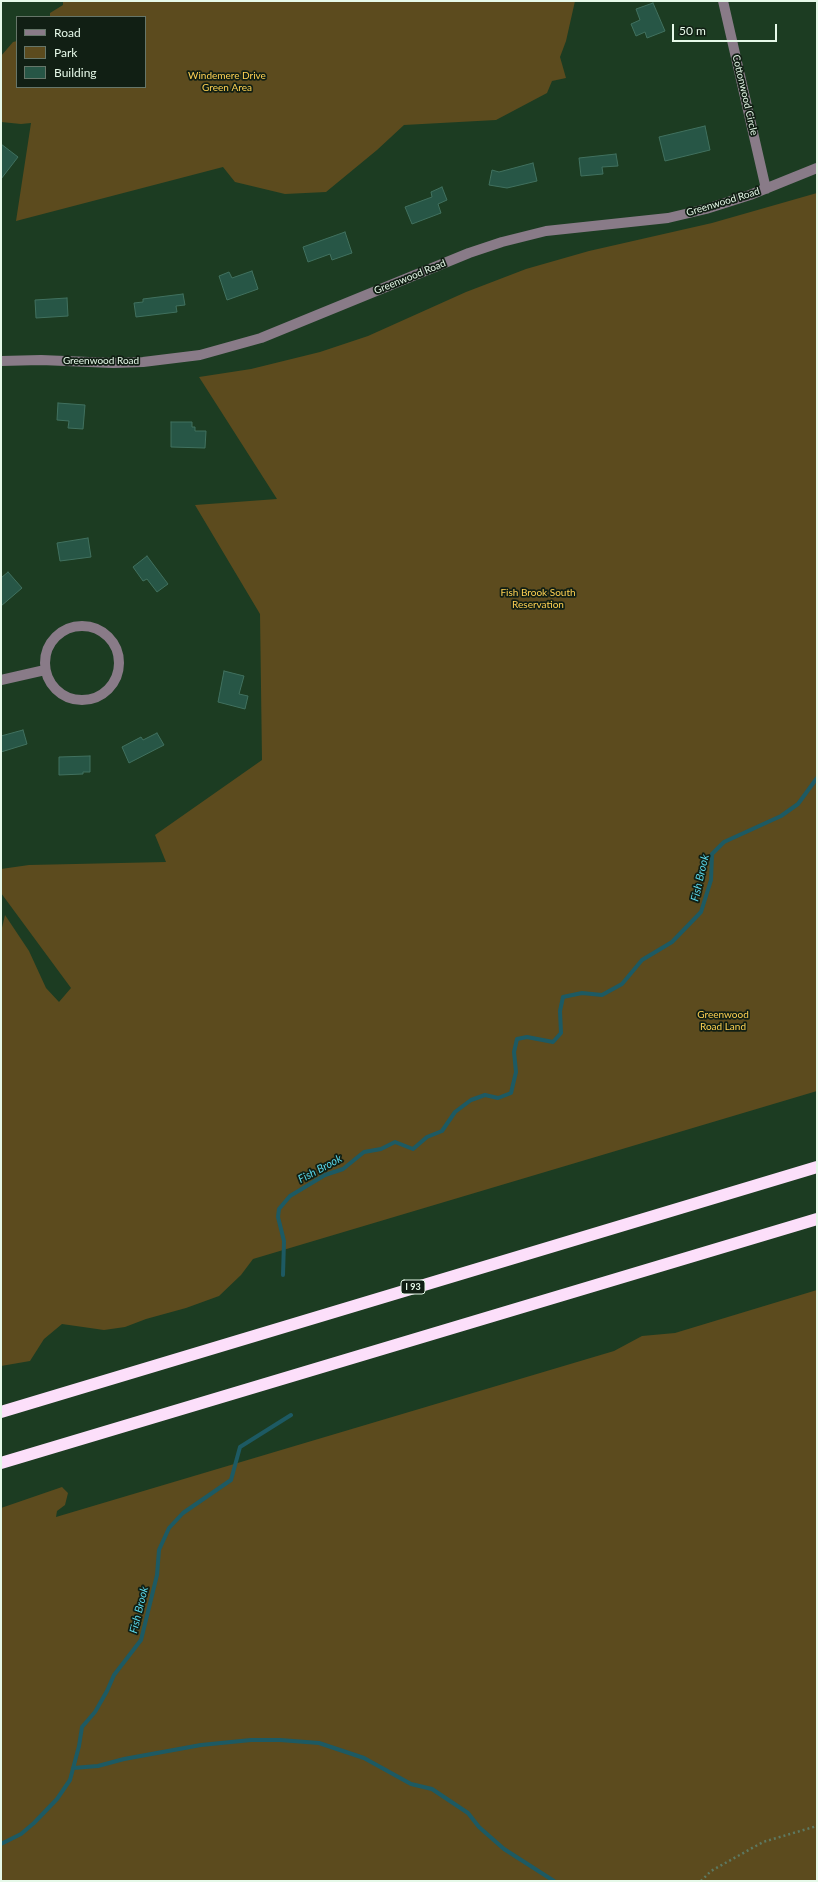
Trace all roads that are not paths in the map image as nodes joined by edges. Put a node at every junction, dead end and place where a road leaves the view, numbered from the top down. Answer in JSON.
{"nodes":[{"id":1,"x":723,"y":1,"type":"edge"},
{"id":2,"x":817,"y":168,"type":"edge"},
{"id":3,"x":766,"y":189,"type":"junction"},
{"id":4,"x":1,"y":361,"type":"edge"},
{"id":5,"x":45,"y":670,"type":"junction"},
{"id":6,"x":1,"y":680,"type":"edge"},
{"id":7,"x":817,"y":1167,"type":"edge"},
{"id":8,"x":817,"y":1219,"type":"edge"},
{"id":9,"x":1,"y":1412,"type":"edge"},
{"id":10,"x":1,"y":1463,"type":"edge"}],
"edges":[{"from":1,"to":3,"type":"street","name":"Cottonwood Circle"},
{"from":2,"to":3,"type":"street","name":"Greenwood Road"},
{"from":3,"to":4,"type":"street","name":"Greenwood Road"},
{"from":5,"to":5,"type":"street"},
{"from":5,"to":6,"type":"street"},
{"from":7,"to":9,"type":"highway","number":"I 93"},
{"from":8,"to":10,"type":"highway"}]}
